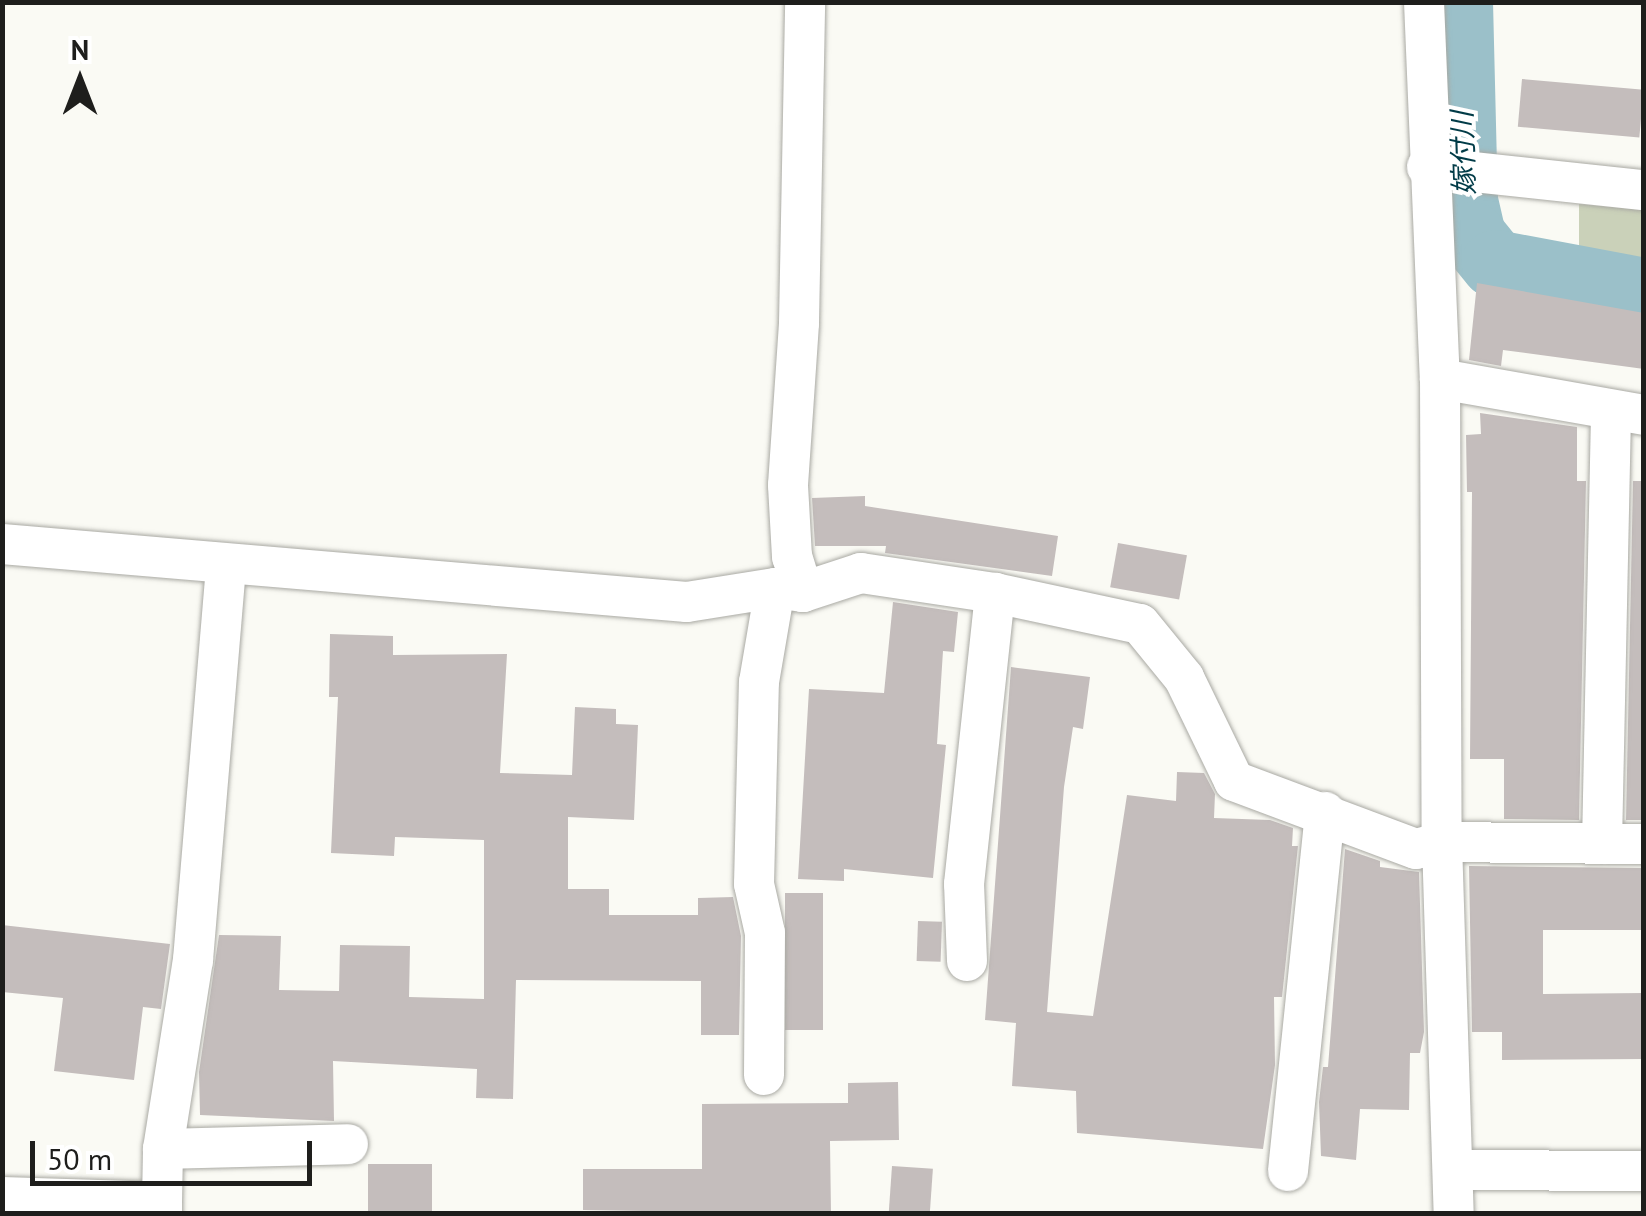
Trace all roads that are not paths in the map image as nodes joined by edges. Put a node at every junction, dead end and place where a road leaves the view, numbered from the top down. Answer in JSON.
{"nodes":[{"id":1,"x":805,"y":2,"type":"edge"},
{"id":2,"x":1424,"y":2,"type":"edge"},
{"id":3,"x":1428,"y":167,"type":"junction"},
{"id":4,"x":1644,"y":190,"type":"edge"},
{"id":5,"x":1440,"y":380,"type":"junction"},
{"id":6,"x":1627,"y":412,"type":"edge"},
{"id":7,"x":2,"y":544,"type":"edge"},
{"id":8,"x":226,"y":564,"type":"junction"},
{"id":9,"x":789,"y":590,"type":"junction"},
{"id":10,"x":995,"y":593,"type":"junction"},
{"id":11,"x":1325,"y":812,"type":"junction"},
{"id":12,"x":1442,"y":842,"type":"junction"},
{"id":13,"x":1602,"y":844,"type":"junction"},
{"id":14,"x":1644,"y":844,"type":"edge"},
{"id":15,"x":967,"y":962,"type":"dead end"},
{"id":16,"x":764,"y":1075,"type":"dead end"},
{"id":17,"x":348,"y":1144,"type":"dead end"},
{"id":18,"x":163,"y":1148,"type":"junction"},
{"id":19,"x":1453,"y":1170,"type":"junction"},
{"id":20,"x":1288,"y":1171,"type":"dead end"},
{"id":21,"x":1644,"y":1171,"type":"edge"},
{"id":22,"x":5,"y":1203,"type":"edge"},
{"id":23,"x":162,"y":1208,"type":"edge"},
{"id":24,"x":1454,"y":1214,"type":"edge"}],
"edges":[{"from":1,"to":9,"type":"street"},
{"from":2,"to":3,"type":"street"},
{"from":3,"to":4,"type":"street"},
{"from":3,"to":5,"type":"street"},
{"from":5,"to":6,"type":"street"},
{"from":5,"to":12,"type":"street"},
{"from":6,"to":13,"type":"street"},
{"from":7,"to":8,"type":"street"},
{"from":8,"to":9,"type":"street"},
{"from":8,"to":18,"type":"street"},
{"from":9,"to":10,"type":"street"},
{"from":9,"to":16,"type":"street"},
{"from":10,"to":11,"type":"street"},
{"from":10,"to":15,"type":"street"},
{"from":11,"to":12,"type":"street"},
{"from":11,"to":20,"type":"street"},
{"from":12,"to":13,"type":"street"},
{"from":12,"to":19,"type":"street"},
{"from":13,"to":14,"type":"street"},
{"from":17,"to":18,"type":"street"},
{"from":18,"to":23,"type":"street"},
{"from":19,"to":21,"type":"street"},
{"from":19,"to":24,"type":"street"},
{"from":22,"to":23,"type":"street"}]}
